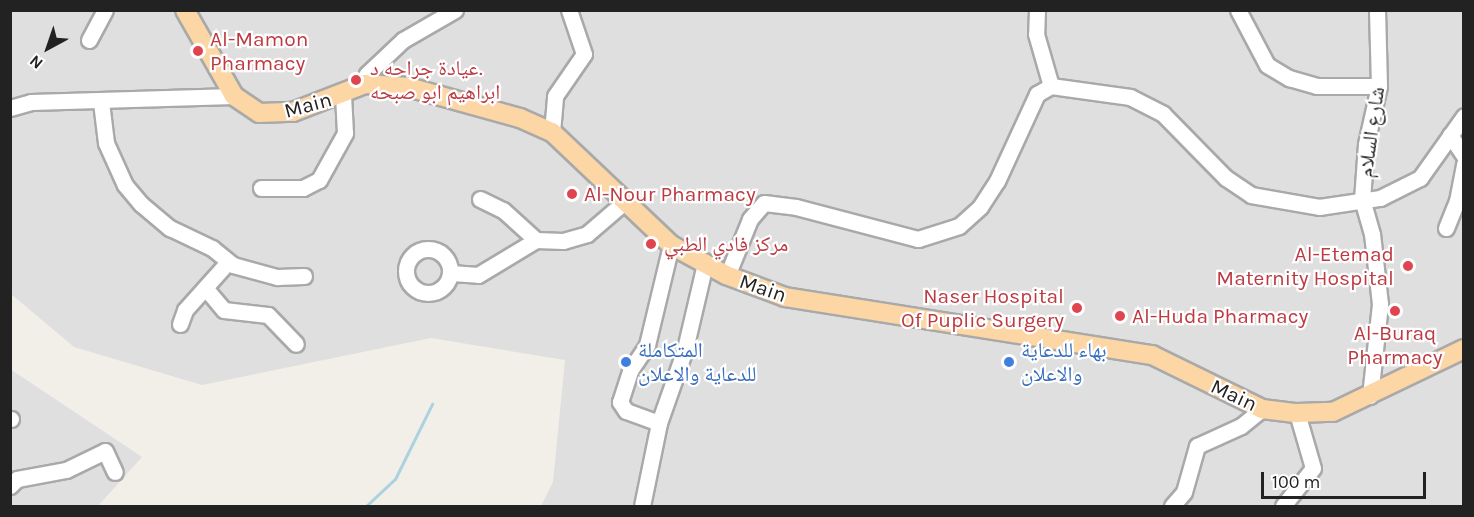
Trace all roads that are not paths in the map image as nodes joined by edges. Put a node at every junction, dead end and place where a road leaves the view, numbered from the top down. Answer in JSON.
{"nodes":[{"id":1,"x":105,"y":10,"type":"edge"},
{"id":2,"x":185,"y":10,"type":"edge"},
{"id":3,"x":455,"y":10,"type":"edge"},
{"id":4,"x":569,"y":10,"type":"edge"},
{"id":5,"x":1037,"y":10,"type":"edge"},
{"id":6,"x":1238,"y":10,"type":"edge"},
{"id":7,"x":1377,"y":10,"type":"edge"},
{"id":8,"x":89,"y":40,"type":"dead end"},
{"id":9,"x":365,"y":84,"type":"junction"},
{"id":10,"x":1051,"y":86,"type":"junction"},
{"id":11,"x":1379,"y":86,"type":"junction"},
{"id":12,"x":343,"y":95,"type":"junction"},
{"id":13,"x":234,"y":96,"type":"junction"},
{"id":14,"x":101,"y":102,"type":"junction"},
{"id":15,"x":10,"y":108,"type":"edge"},
{"id":16,"x":1464,"y":116,"type":"edge"},
{"id":17,"x":552,"y":132,"type":"junction"},
{"id":18,"x":1450,"y":135,"type":"junction"},
{"id":19,"x":1464,"y":156,"type":"edge"},
{"id":20,"x":1464,"y":164,"type":"edge"},
{"id":21,"x":261,"y":188,"type":"dead end"},
{"id":22,"x":480,"y":199,"type":"dead end"},
{"id":23,"x":1362,"y":200,"type":"junction"},
{"id":24,"x":622,"y":204,"type":"junction"},
{"id":25,"x":1446,"y":228,"type":"dead end"},
{"id":26,"x":536,"y":240,"type":"junction"},
{"id":27,"x":671,"y":245,"type":"junction"},
{"id":28,"x":228,"y":262,"type":"junction"},
{"id":29,"x":705,"y":264,"type":"junction"},
{"id":30,"x":451,"y":273,"type":"dead end"},
{"id":31,"x":304,"y":276,"type":"dead end"},
{"id":32,"x":728,"y":276,"type":"junction"},
{"id":33,"x":207,"y":290,"type":"junction"},
{"id":34,"x":180,"y":324,"type":"dead end"},
{"id":35,"x":296,"y":344,"type":"dead end"},
{"id":36,"x":1464,"y":349,"type":"edge"},
{"id":37,"x":1370,"y":396,"type":"junction"},
{"id":38,"x":1262,"y":409,"type":"junction"},
{"id":39,"x":1297,"y":413,"type":"junction"},
{"id":40,"x":659,"y":423,"type":"junction"},
{"id":41,"x":115,"y":472,"type":"dead end"},
{"id":42,"x":10,"y":486,"type":"edge"},
{"id":43,"x":642,"y":507,"type":"edge"},
{"id":44,"x":1172,"y":507,"type":"edge"},
{"id":45,"x":1283,"y":507,"type":"edge"}],
"edges":[{"from":1,"to":8,"type":"street"},
{"from":2,"to":13,"type":"main road","name":"Main"},
{"from":3,"to":9,"type":"street"},
{"from":4,"to":17,"type":"street"},
{"from":5,"to":10,"type":"street"},
{"from":6,"to":11,"type":"street"},
{"from":7,"to":11,"type":"street","name":"شارع السلام"},
{"from":9,"to":12,"type":"main road","name":"Main"},
{"from":9,"to":17,"type":"main road","name":"Main"},
{"from":10,"to":23,"type":"street"},
{"from":10,"to":32,"type":"street"},
{"from":11,"to":23,"type":"street","name":"شارع السلام"},
{"from":12,"to":13,"type":"main road","name":"Main"},
{"from":12,"to":21,"type":"street"},
{"from":13,"to":14,"type":"street"},
{"from":14,"to":15,"type":"street"},
{"from":14,"to":28,"type":"street"},
{"from":16,"to":18,"type":"street"},
{"from":17,"to":24,"type":"main road","name":"Main"},
{"from":18,"to":19,"type":"street"},
{"from":18,"to":23,"type":"street"},
{"from":20,"to":25,"type":"street"},
{"from":22,"to":26,"type":"street"},
{"from":23,"to":37,"type":"street","name":"شارع السلام"},
{"from":24,"to":26,"type":"street"},
{"from":24,"to":27,"type":"main road","name":"Main"},
{"from":26,"to":30,"type":"street"},
{"from":27,"to":29,"type":"main road","name":"Main"},
{"from":27,"to":40,"type":"street"},
{"from":28,"to":31,"type":"street"},
{"from":28,"to":33,"type":"street"},
{"from":29,"to":32,"type":"main road","name":"Main"},
{"from":29,"to":40,"type":"street"},
{"from":32,"to":38,"type":"main road","name":"Main"},
{"from":33,"to":34,"type":"street"},
{"from":33,"to":35,"type":"street"},
{"from":36,"to":37,"type":"main road","name":"Main"},
{"from":37,"to":39,"type":"main road","name":"Main"},
{"from":38,"to":39,"type":"main road","name":"Main"},
{"from":38,"to":44,"type":"street"},
{"from":39,"to":45,"type":"street"},
{"from":40,"to":43,"type":"street"},
{"from":41,"to":42,"type":"street"}]}
